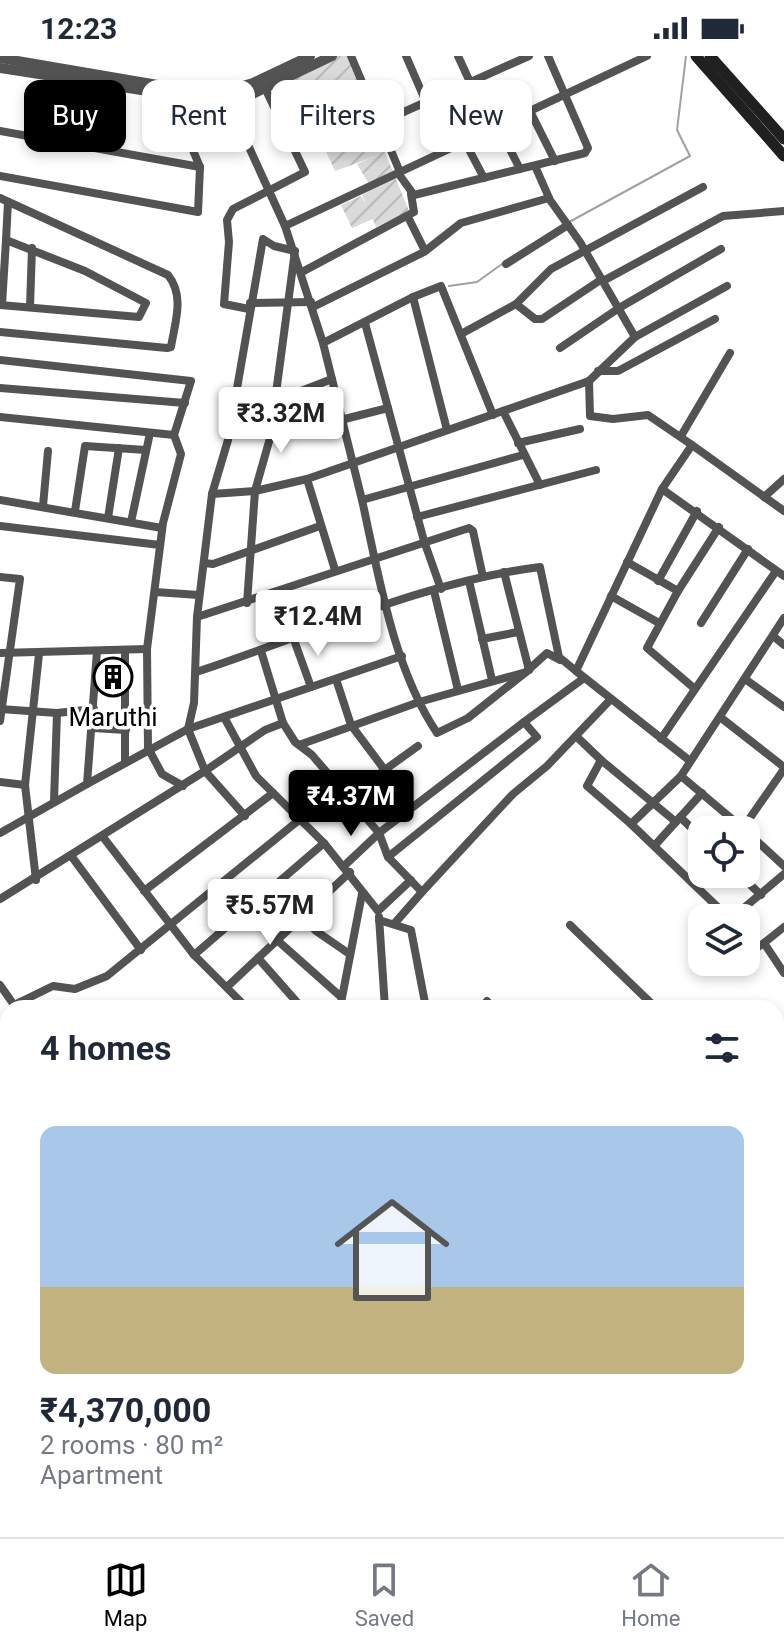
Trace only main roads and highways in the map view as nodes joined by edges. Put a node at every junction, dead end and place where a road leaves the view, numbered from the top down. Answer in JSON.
{"nodes":[{"id":1,"x":696,"y":56,"type":"edge"},
{"id":2,"x":710,"y":56,"type":"edge"},
{"id":3,"x":784,"y":139,"type":"edge"},
{"id":4,"x":784,"y":156,"type":"edge"}],
"edges":[{"from":1,"to":4,"type":"main road"},
{"from":2,"to":3,"type":"main road"}]}
